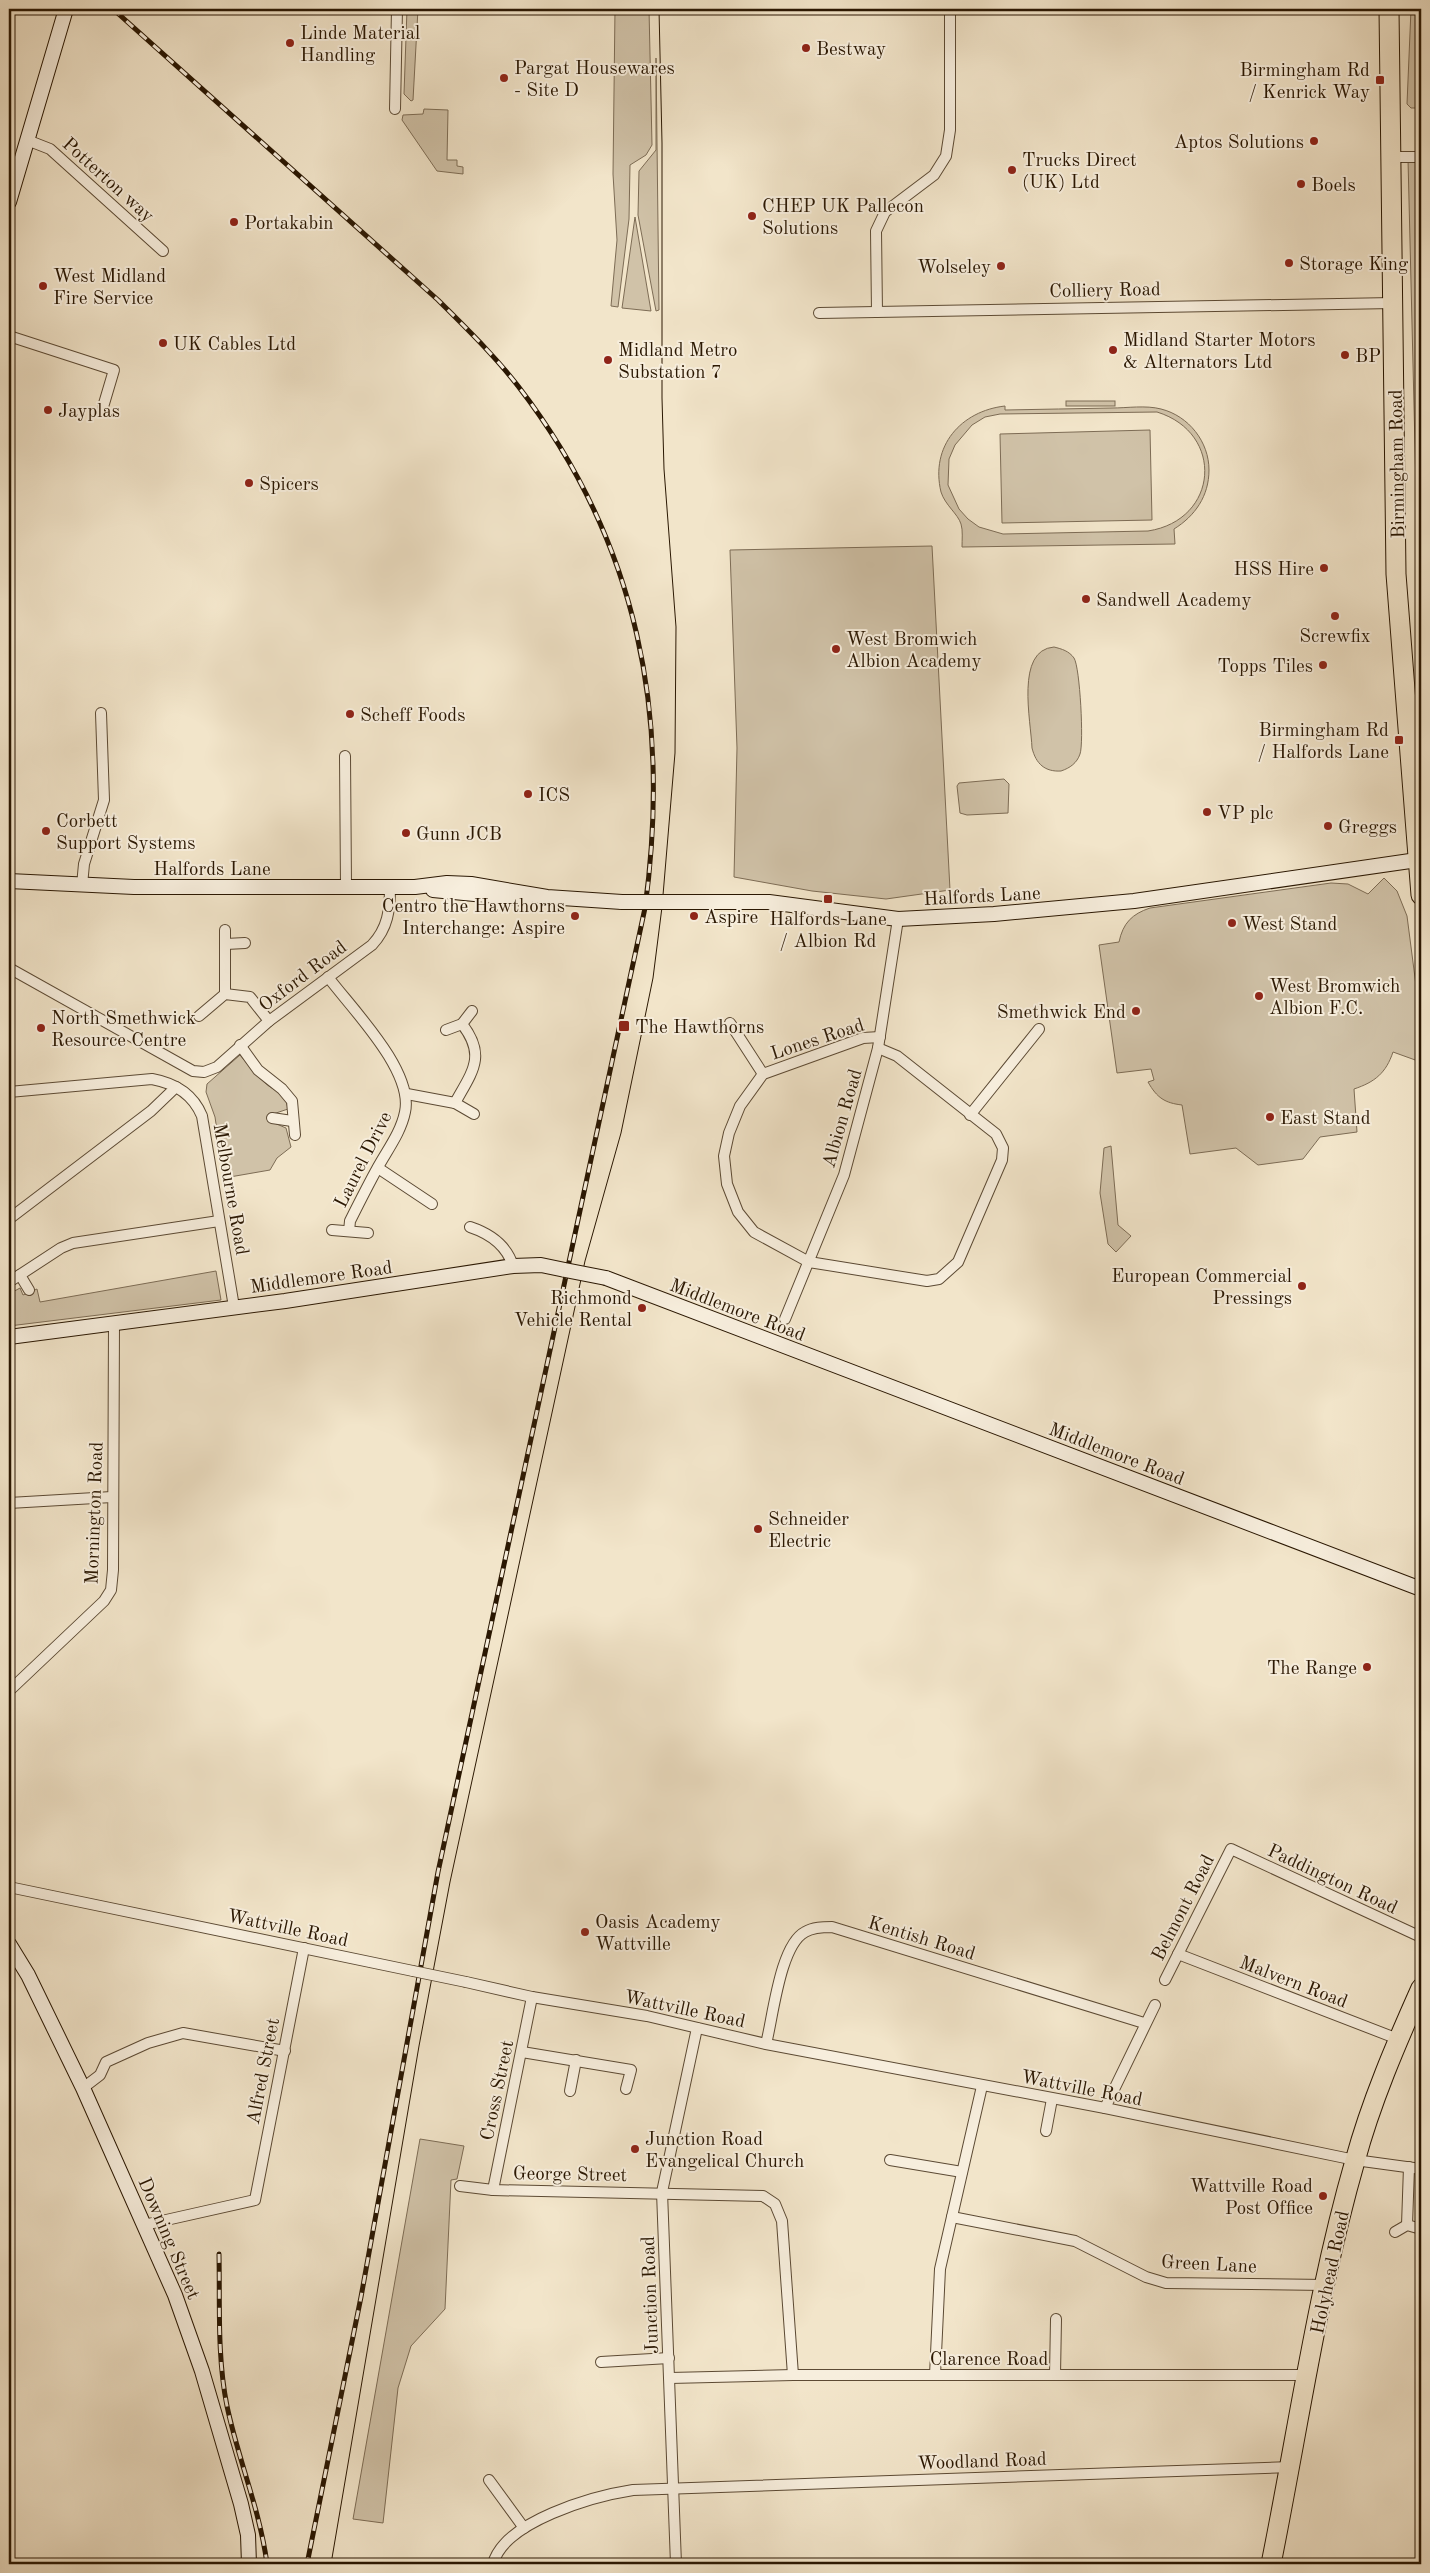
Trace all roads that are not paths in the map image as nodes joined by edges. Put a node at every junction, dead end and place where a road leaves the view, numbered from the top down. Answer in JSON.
{"nodes":[{"id":1,"x":66,"y":9,"type":"edge"},
{"id":2,"x":396,"y":9,"type":"edge"},
{"id":3,"x":950,"y":9,"type":"edge"},
{"id":4,"x":1389,"y":9,"type":"edge"},
{"id":5,"x":1394,"y":9,"type":"edge"},
{"id":6,"x":1391,"y":31,"type":"junction"},
{"id":7,"x":395,"y":109,"type":"dead end"},
{"id":8,"x":27,"y":140,"type":"junction"},
{"id":9,"x":1390,"y":157,"type":"junction"},
{"id":10,"x":1421,"y":157,"type":"edge"},
{"id":11,"x":9,"y":202,"type":"edge"},
{"id":12,"x":162,"y":251,"type":"dead end"},
{"id":13,"x":1393,"y":303,"type":"junction"},
{"id":14,"x":877,"y":312,"type":"junction"},
{"id":15,"x":818,"y":313,"type":"dead end"},
{"id":16,"x":9,"y":336,"type":"edge"},
{"id":17,"x":103,"y":407,"type":"dead end"},
{"id":18,"x":101,"y":713,"type":"dead end"},
{"id":19,"x":345,"y":756,"type":"dead end"},
{"id":20,"x":1418,"y":860,"type":"junction"},
{"id":21,"x":9,"y":881,"type":"edge"},
{"id":22,"x":82,"y":885,"type":"junction"},
{"id":23,"x":346,"y":886,"type":"junction"},
{"id":24,"x":390,"y":887,"type":"junction"},
{"id":25,"x":1421,"y":895,"type":"edge"},
{"id":26,"x":898,"y":919,"type":"junction"},
{"id":27,"x":225,"y":930,"type":"dead end"},
{"id":28,"x":246,"y":943,"type":"dead end"},
{"id":29,"x":226,"y":944,"type":"junction"},
{"id":30,"x":9,"y":968,"type":"edge"},
{"id":31,"x":328,"y":977,"type":"junction"},
{"id":32,"x":225,"y":994,"type":"junction"},
{"id":33,"x":472,"y":1011,"type":"dead end"},
{"id":34,"x":199,"y":1016,"type":"dead end"},
{"id":35,"x":269,"y":1021,"type":"junction"},
{"id":36,"x":730,"y":1023,"type":"dead end"},
{"id":37,"x":462,"y":1024,"type":"junction"},
{"id":38,"x":1039,"y":1029,"type":"dead end"},
{"id":39,"x":446,"y":1030,"type":"dead end"},
{"id":40,"x":880,"y":1037,"type":"junction"},
{"id":41,"x":240,"y":1045,"type":"junction"},
{"id":42,"x":878,"y":1048,"type":"junction"},
{"id":43,"x":764,"y":1074,"type":"junction"},
{"id":44,"x":176,"y":1087,"type":"junction"},
{"id":45,"x":9,"y":1092,"type":"edge"},
{"id":46,"x":407,"y":1094,"type":"junction"},
{"id":47,"x":455,"y":1103,"type":"junction"},
{"id":48,"x":474,"y":1114,"type":"dead end"},
{"id":49,"x":970,"y":1115,"type":"junction"},
{"id":50,"x":272,"y":1118,"type":"dead end"},
{"id":51,"x":292,"y":1121,"type":"junction"},
{"id":52,"x":295,"y":1135,"type":"dead end"},
{"id":53,"x":378,"y":1168,"type":"junction"},
{"id":54,"x":432,"y":1204,"type":"dead end"},
{"id":55,"x":9,"y":1219,"type":"edge"},
{"id":56,"x":219,"y":1221,"type":"junction"},
{"id":57,"x":470,"y":1227,"type":"dead end"},
{"id":58,"x":332,"y":1230,"type":"dead end"},
{"id":59,"x":349,"y":1231,"type":"junction"},
{"id":60,"x":368,"y":1233,"type":"dead end"},
{"id":61,"x":809,"y":1262,"type":"junction"},
{"id":62,"x":514,"y":1266,"type":"junction"},
{"id":63,"x":20,"y":1275,"type":"junction"},
{"id":64,"x":9,"y":1282,"type":"edge"},
{"id":65,"x":29,"y":1290,"type":"dead end"},
{"id":66,"x":234,"y":1307,"type":"junction"},
{"id":67,"x":785,"y":1319,"type":"dead end"},
{"id":68,"x":114,"y":1324,"type":"junction"},
{"id":69,"x":9,"y":1337,"type":"edge"},
{"id":70,"x":112,"y":1497,"type":"junction"},
{"id":71,"x":9,"y":1502,"type":"edge"},
{"id":72,"x":1421,"y":1589,"type":"edge"},
{"id":73,"x":9,"y":1691,"type":"edge"},
{"id":74,"x":1230,"y":1849,"type":"joint"},
{"id":75,"x":9,"y":1887,"type":"edge"},
{"id":76,"x":1421,"y":1938,"type":"edge"},
{"id":77,"x":9,"y":1944,"type":"edge"},
{"id":78,"x":304,"y":1948,"type":"junction"},
{"id":79,"x":1178,"y":1954,"type":"junction"},
{"id":80,"x":1166,"y":1980,"type":"dead end"},
{"id":81,"x":1421,"y":1988,"type":"edge"},
{"id":82,"x":532,"y":1996,"type":"junction"},
{"id":83,"x":1155,"y":2004,"type":"dead end"},
{"id":84,"x":1144,"y":2024,"type":"junction"},
{"id":85,"x":697,"y":2028,"type":"junction"},
{"id":86,"x":1398,"y":2039,"type":"junction"},
{"id":87,"x":766,"y":2044,"type":"junction"},
{"id":88,"x":284,"y":2051,"type":"junction"},
{"id":89,"x":522,"y":2052,"type":"junction"},
{"id":90,"x":576,"y":2060,"type":"junction"},
{"id":91,"x":982,"y":2086,"type":"junction"},
{"id":92,"x":83,"y":2088,"type":"junction"},
{"id":93,"x":626,"y":2089,"type":"dead end"},
{"id":94,"x":570,"y":2091,"type":"dead end"},
{"id":95,"x":1052,"y":2099,"type":"junction"},
{"id":96,"x":1105,"y":2108,"type":"junction"},
{"id":97,"x":1046,"y":2131,"type":"dead end"},
{"id":98,"x":890,"y":2160,"type":"dead end"},
{"id":99,"x":1355,"y":2160,"type":"junction"},
{"id":100,"x":1409,"y":2167,"type":"junction"},
{"id":101,"x":1421,"y":2169,"type":"edge"},
{"id":102,"x":962,"y":2172,"type":"junction"},
{"id":103,"x":460,"y":2186,"type":"dead end"},
{"id":104,"x":492,"y":2190,"type":"junction"},
{"id":105,"x":662,"y":2192,"type":"junction"},
{"id":106,"x":952,"y":2217,"type":"junction"},
{"id":107,"x":144,"y":2225,"type":"junction"},
{"id":108,"x":1407,"y":2225,"type":"junction"},
{"id":109,"x":1421,"y":2229,"type":"edge"},
{"id":110,"x":1395,"y":2232,"type":"dead end"},
{"id":111,"x":1325,"y":2285,"type":"junction"},
{"id":112,"x":1056,"y":2319,"type":"dead end"},
{"id":113,"x":669,"y":2358,"type":"junction"},
{"id":114,"x":601,"y":2362,"type":"dead end"},
{"id":115,"x":793,"y":2375,"type":"junction"},
{"id":116,"x":935,"y":2375,"type":"junction"},
{"id":117,"x":1055,"y":2375,"type":"junction"},
{"id":118,"x":1308,"y":2375,"type":"junction"},
{"id":119,"x":670,"y":2378,"type":"junction"},
{"id":120,"x":1291,"y":2467,"type":"junction"},
{"id":121,"x":489,"y":2480,"type":"dead end"},
{"id":122,"x":675,"y":2489,"type":"junction"},
{"id":123,"x":524,"y":2528,"type":"junction"},
{"id":124,"x":249,"y":2564,"type":"edge"},
{"id":125,"x":493,"y":2564,"type":"edge"},
{"id":126,"x":676,"y":2564,"type":"edge"},
{"id":127,"x":1270,"y":2564,"type":"edge"}],
"edges":[{"from":1,"to":8,"type":"street"},
{"from":2,"to":7,"type":"street"},
{"from":3,"to":14,"type":"street"},
{"from":4,"to":6,"type":"highway","name":"Birmingham Road"},
{"from":5,"to":6,"type":"highway","name":"Birmingham Road"},
{"from":6,"to":9,"type":"highway","name":"Birmingham Road"},
{"from":8,"to":11,"type":"street"},
{"from":8,"to":12,"type":"street","name":"Potterton way"},
{"from":9,"to":10,"type":"street"},
{"from":9,"to":13,"type":"highway","name":"Birmingham Road"},
{"from":13,"to":14,"type":"street","name":"Colliery Road"},
{"from":13,"to":20,"type":"highway","name":"Birmingham Road"},
{"from":14,"to":15,"type":"street","name":"Colliery Road"},
{"from":16,"to":17,"type":"street"},
{"from":18,"to":22,"type":"street"},
{"from":19,"to":23,"type":"street"},
{"from":20,"to":25,"type":"highway","name":"Birmingham Road"},
{"from":20,"to":26,"type":"street","name":"Halfords Lane"},
{"from":21,"to":22,"type":"street","name":"Halfords Lane"},
{"from":22,"to":23,"type":"street","name":"Halfords Lane"},
{"from":23,"to":24,"type":"street","name":"Halfords Lane"},
{"from":24,"to":26,"type":"street","name":"Halfords Lane","bridge":true},
{"from":24,"to":31,"type":"street","name":"Oxford Road"},
{"from":26,"to":40,"type":"street","name":"Albion Road"},
{"from":27,"to":29,"type":"street"},
{"from":28,"to":29,"type":"street"},
{"from":29,"to":32,"type":"street"},
{"from":30,"to":41,"type":"street","name":"Oxford Road"},
{"from":31,"to":35,"type":"street","name":"Oxford Road"},
{"from":31,"to":46,"type":"street","name":"Laurel Drive"},
{"from":32,"to":34,"type":"street"},
{"from":32,"to":35,"type":"street"},
{"from":33,"to":37,"type":"street"},
{"from":35,"to":41,"type":"street","name":"Oxford Road"},
{"from":36,"to":43,"type":"street"},
{"from":37,"to":39,"type":"street"},
{"from":37,"to":47,"type":"street"},
{"from":38,"to":49,"type":"street"},
{"from":40,"to":42,"type":"street","name":"Albion Road"},
{"from":40,"to":43,"type":"street","name":"Lones Road"},
{"from":41,"to":51,"type":"street"},
{"from":42,"to":49,"type":"street","name":"Lones Road"},
{"from":42,"to":61,"type":"street","name":"Albion Road"},
{"from":43,"to":61,"type":"street","name":"Lones Road"},
{"from":44,"to":45,"type":"street"},
{"from":44,"to":55,"type":"street"},
{"from":44,"to":56,"type":"street","name":"Melbourne Road"},
{"from":46,"to":47,"type":"street"},
{"from":46,"to":53,"type":"street","name":"Laurel Drive"},
{"from":47,"to":48,"type":"street"},
{"from":49,"to":61,"type":"street","name":"Lones Road"},
{"from":50,"to":51,"type":"street"},
{"from":51,"to":52,"type":"street"},
{"from":53,"to":54,"type":"street"},
{"from":53,"to":59,"type":"street","name":"Laurel Drive"},
{"from":56,"to":63,"type":"street"},
{"from":56,"to":66,"type":"street","name":"Melbourne Road"},
{"from":57,"to":62,"type":"street"},
{"from":58,"to":59,"type":"street","name":"Laurel Drive"},
{"from":59,"to":60,"type":"street","name":"Laurel Drive"},
{"from":61,"to":67,"type":"street","name":"Albion Road"},
{"from":62,"to":66,"type":"street","name":"Middlemore Road"},
{"from":62,"to":72,"type":"street","name":"Middlemore Road","bridge":true},
{"from":63,"to":64,"type":"street"},
{"from":63,"to":65,"type":"street"},
{"from":66,"to":68,"type":"street","name":"Middlemore Road"},
{"from":68,"to":69,"type":"street","name":"Middlemore Road"},
{"from":68,"to":70,"type":"street","name":"Mornington Road"},
{"from":70,"to":71,"type":"street"},
{"from":70,"to":73,"type":"street","name":"Mornington Road"},
{"from":74,"to":76,"type":"street","name":"Paddington Road"},
{"from":74,"to":79,"type":"street","name":"Belmont Road"},
{"from":75,"to":78,"type":"street","name":"Wattville Road"},
{"from":77,"to":92,"type":"street","name":"Downing Street"},
{"from":78,"to":82,"type":"street","name":"Wattville Road","bridge":true},
{"from":78,"to":88,"type":"street","name":"Alfred Street"},
{"from":79,"to":80,"type":"street","name":"Belmont Road"},
{"from":79,"to":86,"type":"street","name":"Malvern Road"},
{"from":81,"to":86,"type":"highway","name":"Holyhead Road"},
{"from":82,"to":85,"type":"street","name":"Wattville Road"},
{"from":82,"to":89,"type":"street","name":"Cross Street"},
{"from":83,"to":84,"type":"street"},
{"from":84,"to":87,"type":"street","name":"Kentish Road"},
{"from":84,"to":96,"type":"street"},
{"from":85,"to":87,"type":"street","name":"Wattville Road"},
{"from":85,"to":105,"type":"street","name":"Junction Road"},
{"from":86,"to":99,"type":"highway","name":"Holyhead Road"},
{"from":87,"to":91,"type":"street","name":"Wattville Road"},
{"from":88,"to":92,"type":"street"},
{"from":88,"to":107,"type":"street","name":"Alfred Street"},
{"from":89,"to":90,"type":"street"},
{"from":89,"to":104,"type":"street","name":"Cross Street"},
{"from":90,"to":93,"type":"street"},
{"from":90,"to":94,"type":"street"},
{"from":91,"to":95,"type":"street","name":"Wattville Road"},
{"from":91,"to":102,"type":"street"},
{"from":92,"to":107,"type":"street","name":"Downing Street"},
{"from":95,"to":96,"type":"street","name":"Wattville Road"},
{"from":95,"to":97,"type":"street"},
{"from":96,"to":99,"type":"street","name":"Wattville Road"},
{"from":98,"to":102,"type":"street"},
{"from":99,"to":100,"type":"street","name":"Wattville Road"},
{"from":99,"to":111,"type":"highway","name":"Holyhead Road"},
{"from":100,"to":101,"type":"street","name":"Wattville Road"},
{"from":100,"to":108,"type":"street"},
{"from":102,"to":106,"type":"street"},
{"from":103,"to":104,"type":"street","name":"George Street"},
{"from":104,"to":105,"type":"street","name":"George Street"},
{"from":105,"to":113,"type":"street","name":"Junction Road"},
{"from":105,"to":115,"type":"street","name":"George Street"},
{"from":106,"to":111,"type":"street","name":"Green Lane"},
{"from":106,"to":116,"type":"street"},
{"from":107,"to":124,"type":"street","name":"Downing Street"},
{"from":108,"to":109,"type":"street"},
{"from":108,"to":110,"type":"street"},
{"from":111,"to":118,"type":"highway","name":"Holyhead Road"},
{"from":112,"to":117,"type":"street"},
{"from":113,"to":114,"type":"street"},
{"from":113,"to":119,"type":"street","name":"Junction Road"},
{"from":115,"to":116,"type":"street","name":"Clarence Road"},
{"from":115,"to":119,"type":"street","name":"Clarence Road"},
{"from":116,"to":117,"type":"street","name":"Clarence Road"},
{"from":117,"to":118,"type":"street","name":"Clarence Road"},
{"from":118,"to":120,"type":"highway","name":"Holyhead Road"},
{"from":119,"to":122,"type":"street","name":"Junction Road"},
{"from":120,"to":122,"type":"street","name":"Woodland Road"},
{"from":120,"to":127,"type":"highway","name":"Holyhead Road"},
{"from":121,"to":123,"type":"street"},
{"from":122,"to":123,"type":"street","name":"Woodland Road"},
{"from":122,"to":126,"type":"street","name":"Junction Road"},
{"from":123,"to":125,"type":"street","name":"Woodland Road"}]}
